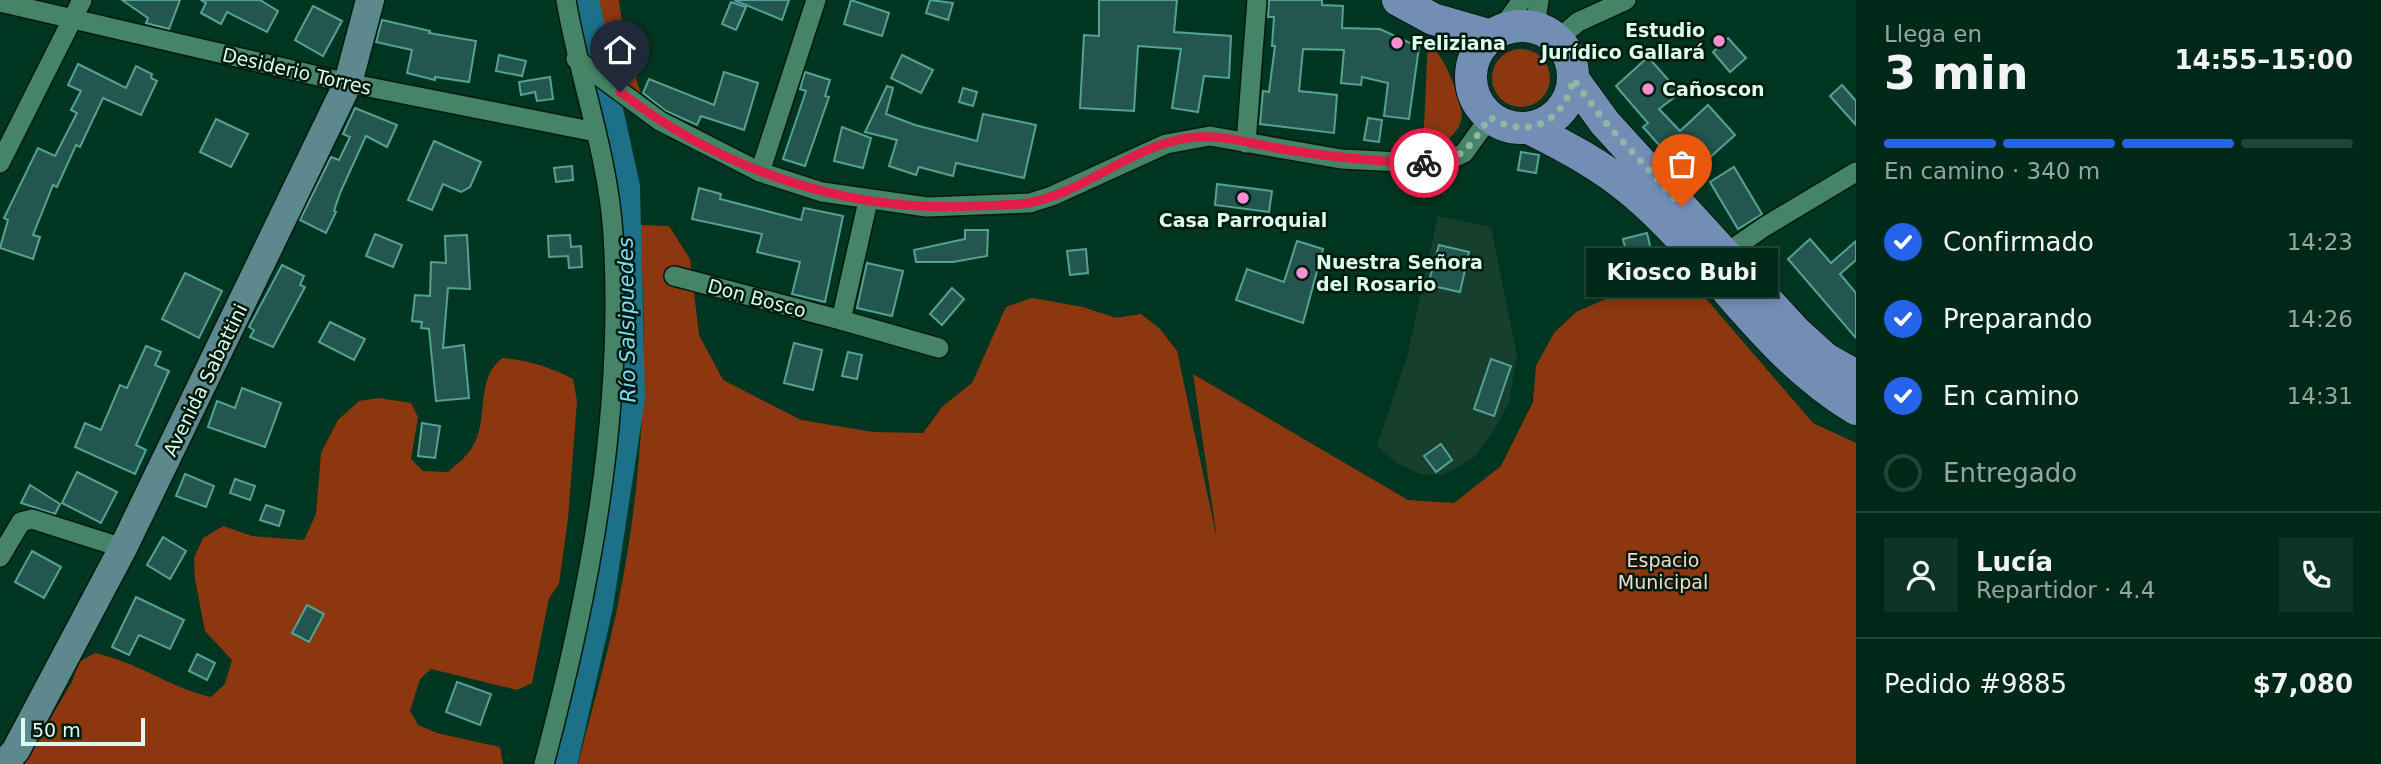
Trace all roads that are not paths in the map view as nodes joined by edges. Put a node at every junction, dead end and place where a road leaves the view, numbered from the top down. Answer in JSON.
{"nodes":[{"id":1,"x":82,"y":0,"type":"edge"},
{"id":2,"x":370,"y":0,"type":"edge"},
{"id":3,"x":566,"y":0,"type":"edge"},
{"id":4,"x":816,"y":0,"type":"edge"},
{"id":5,"x":1257,"y":0,"type":"edge"},
{"id":6,"x":1398,"y":0,"type":"edge"},
{"id":7,"x":1626,"y":0,"type":"edge"},
{"id":8,"x":0,"y":2,"type":"edge"},
{"id":9,"x":1538,"y":17,"type":"edge"},
{"id":10,"x":1433,"y":19,"type":"junction"},
{"id":11,"x":72,"y":20,"type":"junction"},
{"id":12,"x":1496,"y":34,"type":"junction"},
{"id":13,"x":581,"y":63,"type":"junction"},
{"id":14,"x":1471,"y":76,"type":"junction"},
{"id":15,"x":1573,"y":79,"type":"junction"},
{"id":16,"x":348,"y":83,"type":"junction"},
{"id":17,"x":1490,"y":117,"type":"junction"},
{"id":18,"x":1529,"y":128,"type":"junction"},
{"id":19,"x":596,"y":132,"type":"junction"},
{"id":20,"x":1246,"y":143,"type":"junction"},
{"id":21,"x":0,"y":163,"type":"edge"},
{"id":22,"x":760,"y":172,"type":"junction"},
{"id":23,"x":1856,"y":172,"type":"edge"},
{"id":24,"x":868,"y":201,"type":"junction"},
{"id":25,"x":1714,"y":253,"type":"junction"},
{"id":26,"x":674,"y":276,"type":"dead end"},
{"id":27,"x":841,"y":320,"type":"junction"},
{"id":28,"x":939,"y":348,"type":"dead end"},
{"id":29,"x":1856,"y":376,"type":"edge"},
{"id":30,"x":1856,"y":409,"type":"edge"},
{"id":31,"x":123,"y":548,"type":"junction"},
{"id":32,"x":0,"y":557,"type":"edge"},
{"id":33,"x":9,"y":759,"type":"edge"},
{"id":34,"x":544,"y":764,"type":"edge"}],
"edges":[{"from":1,"to":11,"type":"street"},
{"from":2,"to":16,"type":"street","name":"Avenida Sabattini"},
{"from":3,"to":13,"type":"street"},
{"from":4,"to":22,"type":"street"},
{"from":5,"to":20,"type":"street"},
{"from":6,"to":10,"type":"main road"},
{"from":7,"to":9,"type":"street"},
{"from":8,"to":11,"type":"street","name":"Desiderio Torres"},
{"from":9,"to":12,"type":"main road"},
{"from":9,"to":15,"type":"main road"},
{"from":10,"to":12,"type":"main road"},
{"from":10,"to":14,"type":"main road"},
{"from":11,"to":16,"type":"street","name":"Desiderio Torres"},
{"from":11,"to":21,"type":"street"},
{"from":12,"to":14,"type":"main road"},
{"from":13,"to":19,"type":"street"},
{"from":13,"to":22,"type":"street"},
{"from":14,"to":17,"type":"main road"},
{"from":15,"to":18,"type":"main road"},
{"from":15,"to":25,"type":"main road"},
{"from":16,"to":19,"type":"street","name":"Desiderio Torres"},
{"from":16,"to":31,"type":"street","name":"Avenida Sabattini"},
{"from":17,"to":18,"type":"main road"},
{"from":17,"to":20,"type":"street"},
{"from":18,"to":25,"type":"main road"},
{"from":19,"to":34,"type":"street"},
{"from":20,"to":24,"type":"street"},
{"from":22,"to":24,"type":"street"},
{"from":23,"to":25,"type":"street"},
{"from":24,"to":27,"type":"street"},
{"from":25,"to":29,"type":"main road"},
{"from":25,"to":30,"type":"main road"},
{"from":26,"to":27,"type":"street","name":"Don Bosco"},
{"from":27,"to":28,"type":"street","name":"Don Bosco"},
{"from":31,"to":32,"type":"street"},
{"from":31,"to":33,"type":"street","name":"Avenida Sabattini"}]}
